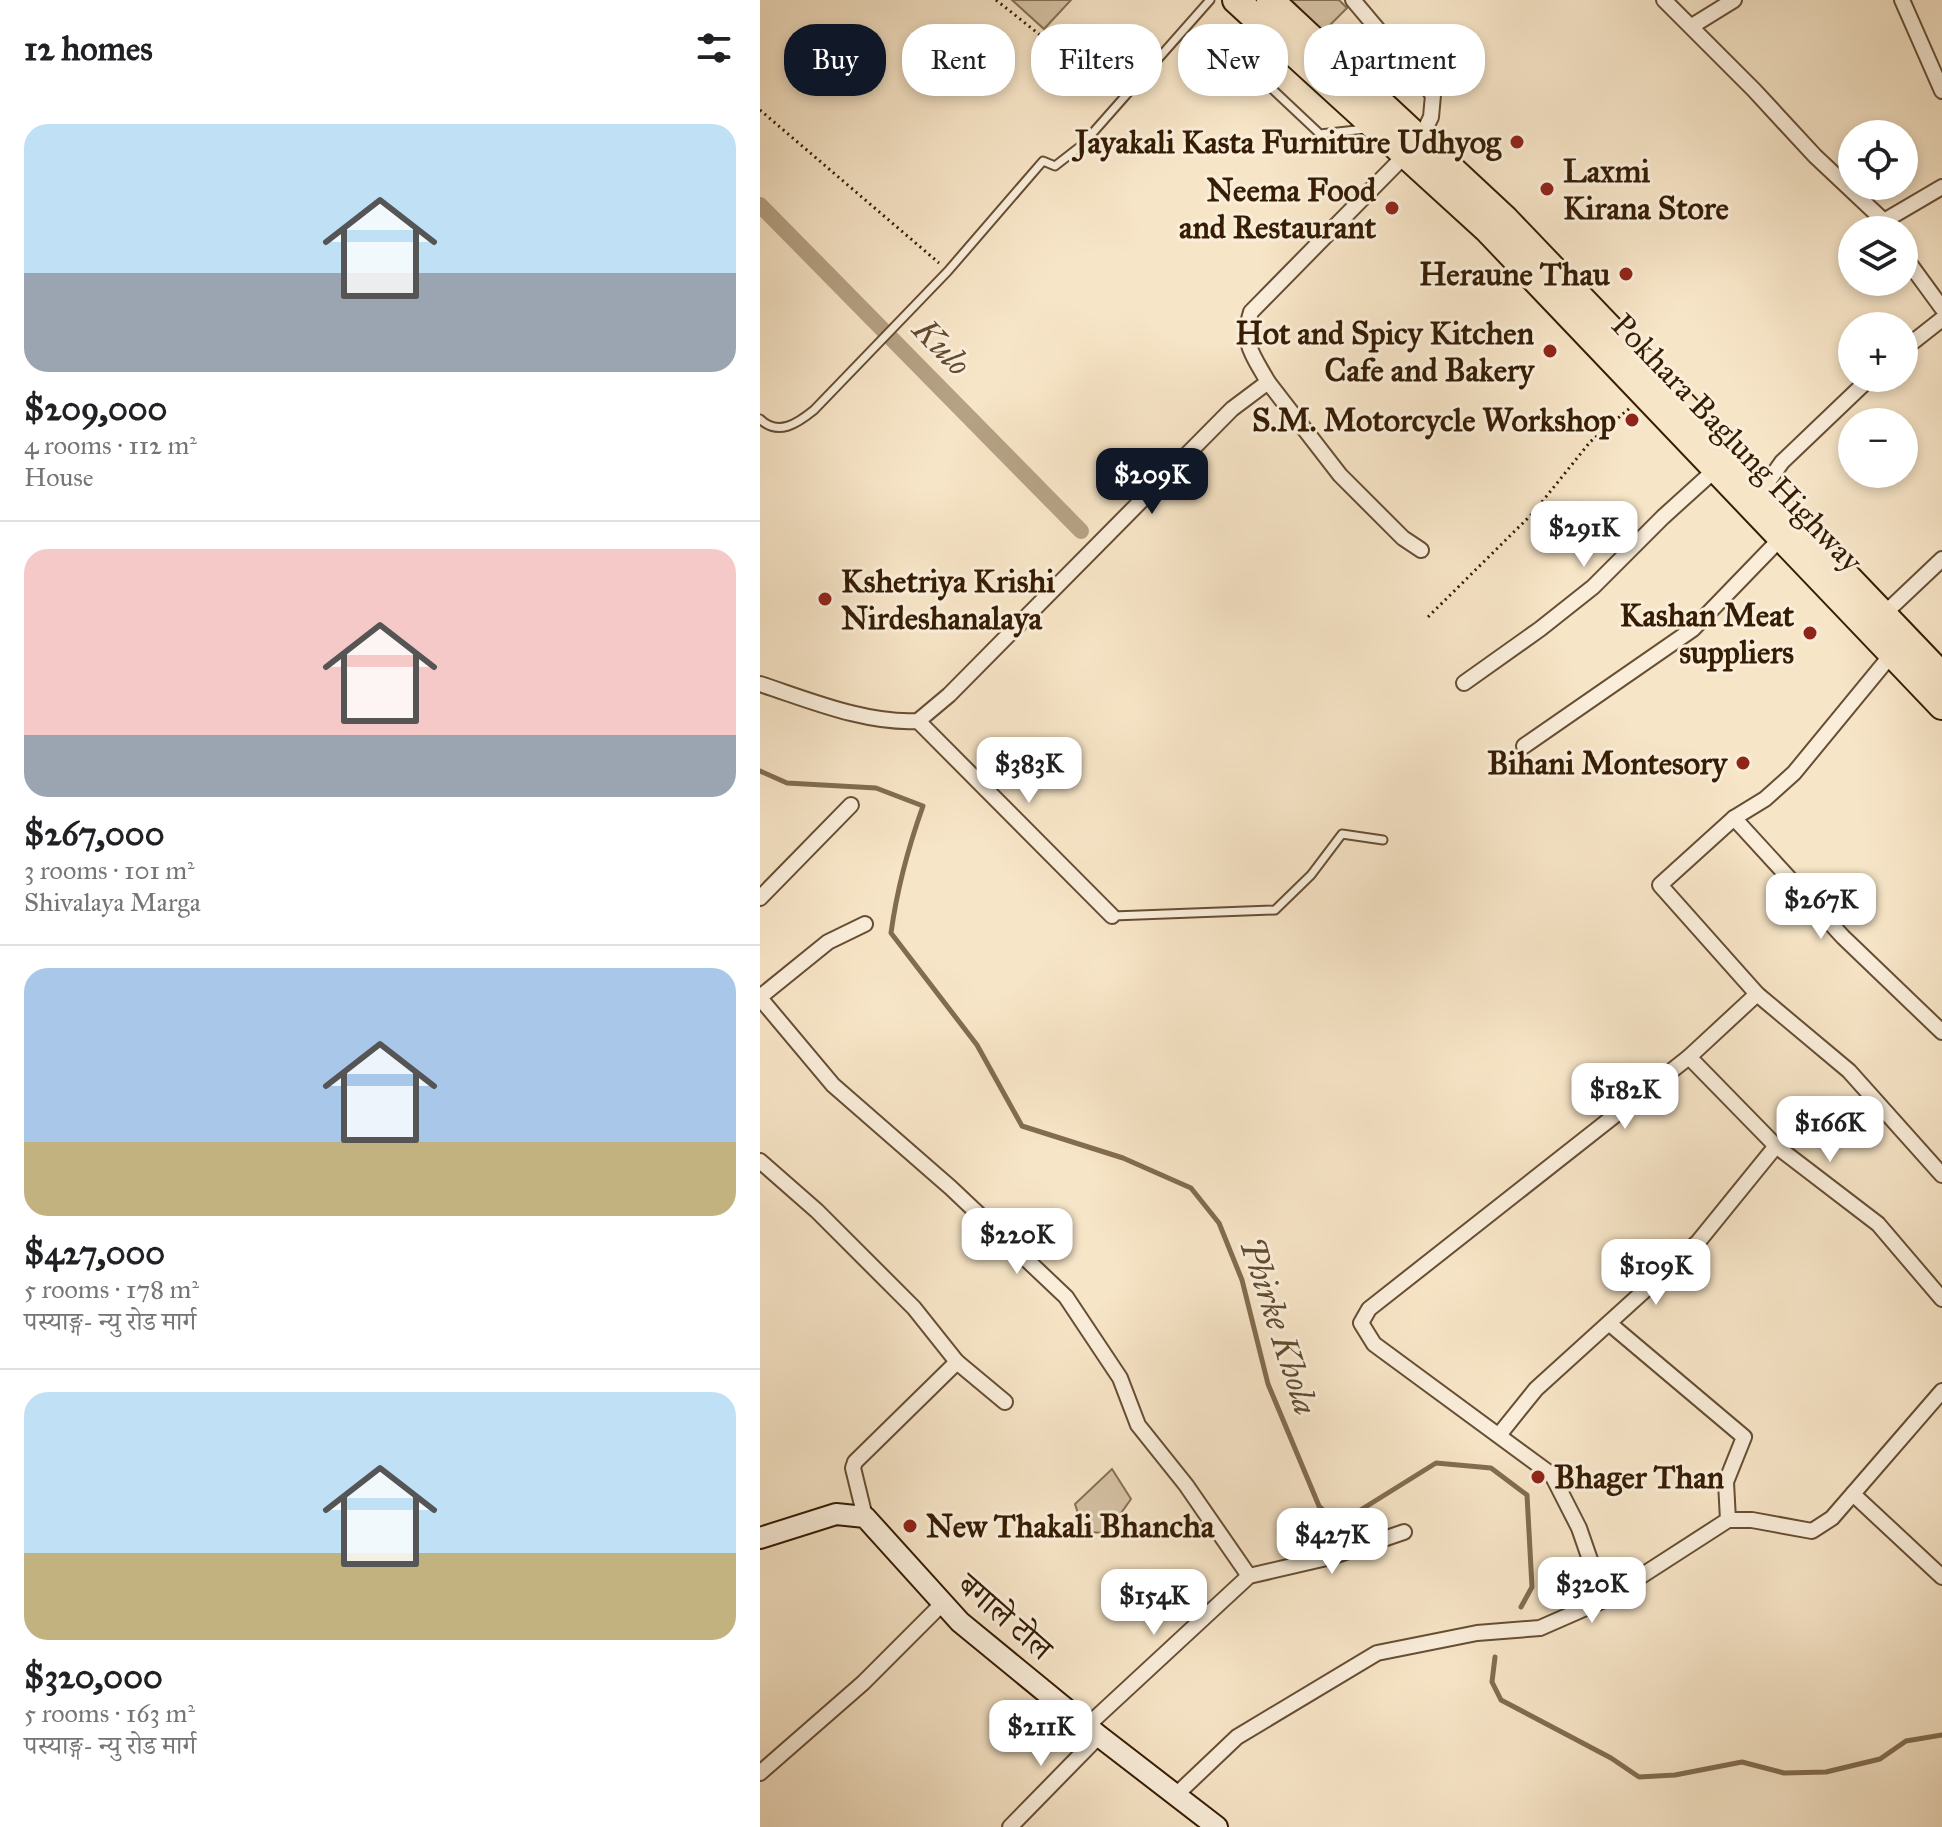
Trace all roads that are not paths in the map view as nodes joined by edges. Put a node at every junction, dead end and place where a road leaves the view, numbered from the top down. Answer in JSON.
{"nodes":[{"id":1,"x":1210,"y":0,"type":"edge"},
{"id":2,"x":1236,"y":0,"type":"edge"},
{"id":3,"x":1270,"y":0,"type":"edge"},
{"id":4,"x":1354,"y":0,"type":"edge"},
{"id":5,"x":1664,"y":0,"type":"edge"},
{"id":6,"x":1734,"y":0,"type":"edge"},
{"id":7,"x":1902,"y":0,"type":"edge"},
{"id":8,"x":1261,"y":24,"type":"edge"},
{"id":9,"x":1692,"y":26,"type":"junction"},
{"id":10,"x":1288,"y":49,"type":"edge"},
{"id":11,"x":1942,"y":91,"type":"edge"},
{"id":12,"x":1280,"y":96,"type":"edge"},
{"id":13,"x":1375,"y":128,"type":"junction"},
{"id":14,"x":1412,"y":148,"type":"junction"},
{"id":15,"x":1942,"y":187,"type":"edge"},
{"id":16,"x":1877,"y":216,"type":"edge"},
{"id":17,"x":1901,"y":216,"type":"edge"},
{"id":18,"x":1918,"y":275,"type":"edge"},
{"id":19,"x":1942,"y":308,"type":"edge"},
{"id":20,"x":1942,"y":319,"type":"edge"},
{"id":21,"x":1918,"y":338,"type":"edge"},
{"id":22,"x":1268,"y":382,"type":"junction"},
{"id":23,"x":1855,"y":392,"type":"edge"},
{"id":24,"x":760,"y":419,"type":"edge"},
{"id":25,"x":1716,"y":469,"type":"junction"},
{"id":26,"x":1757,"y":496,"type":"junction"},
{"id":27,"x":1781,"y":538,"type":"junction"},
{"id":28,"x":1421,"y":550,"type":"dead end"},
{"id":29,"x":1942,"y":559,"type":"edge"},
{"id":30,"x":1884,"y":614,"type":"junction"},
{"id":31,"x":1899,"y":646,"type":"junction"},
{"id":32,"x":1942,"y":676,"type":"edge"},
{"id":33,"x":1464,"y":683,"type":"dead end"},
{"id":34,"x":760,"y":684,"type":"edge"},
{"id":35,"x":1942,"y":706,"type":"edge"},
{"id":36,"x":918,"y":721,"type":"junction"},
{"id":37,"x":1524,"y":746,"type":"dead end"},
{"id":38,"x":851,"y":805,"type":"dead end"},
{"id":39,"x":1734,"y":818,"type":"junction"},
{"id":40,"x":1383,"y":840,"type":"dead end"},
{"id":41,"x":760,"y":898,"type":"edge"},
{"id":42,"x":1112,"y":916,"type":"joint"},
{"id":43,"x":865,"y":924,"type":"dead end"},
{"id":44,"x":1757,"y":994,"type":"junction"},
{"id":45,"x":760,"y":998,"type":"edge"},
{"id":46,"x":1942,"y":1032,"type":"edge"},
{"id":47,"x":1689,"y":1057,"type":"junction"},
{"id":48,"x":1776,"y":1146,"type":"junction"},
{"id":49,"x":760,"y":1161,"type":"edge"},
{"id":50,"x":1942,"y":1175,"type":"edge"},
{"id":51,"x":1942,"y":1299,"type":"edge"},
{"id":52,"x":1610,"y":1324,"type":"junction"},
{"id":53,"x":957,"y":1362,"type":"junction"},
{"id":54,"x":1942,"y":1391,"type":"edge"},
{"id":55,"x":1005,"y":1402,"type":"dead end"},
{"id":56,"x":1499,"y":1435,"type":"junction"},
{"id":57,"x":1853,"y":1494,"type":"junction"},
{"id":58,"x":865,"y":1517,"type":"junction"},
{"id":59,"x":1728,"y":1520,"type":"junction"},
{"id":60,"x":1404,"y":1532,"type":"dead end"},
{"id":61,"x":760,"y":1538,"type":"edge"},
{"id":62,"x":1249,"y":1576,"type":"junction"},
{"id":63,"x":1942,"y":1577,"type":"edge"},
{"id":64,"x":1604,"y":1600,"type":"junction"},
{"id":65,"x":942,"y":1604,"type":"junction"},
{"id":66,"x":1093,"y":1731,"type":"junction"},
{"id":67,"x":760,"y":1773,"type":"edge"},
{"id":68,"x":1177,"y":1794,"type":"junction"},
{"id":69,"x":1010,"y":1827,"type":"edge"},
{"id":70,"x":1217,"y":1827,"type":"edge"}],
"edges":[{"from":1,"to":24,"type":"lane"},
{"from":2,"to":8,"type":"highway","name":"Pokhara Baglung Highway"},
{"from":3,"to":14,"type":"highway","name":"Pokhara Baglung Highway"},
{"from":4,"to":14,"type":"street"},
{"from":5,"to":9,"type":"street"},
{"from":6,"to":9,"type":"street"},
{"from":7,"to":11,"type":"street"},
{"from":9,"to":16,"type":"street"},
{"from":10,"to":13,"type":"highway","name":"Pokhara Baglung Highway"},
{"from":12,"to":13,"type":"lane"},
{"from":13,"to":14,"type":"highway","name":"Pokhara Baglung Highway"},
{"from":14,"to":22,"type":"street"},
{"from":14,"to":25,"type":"highway","name":"Pokhara Baglung Highway"},
{"from":14,"to":26,"type":"highway","name":"Pokhara Baglung Highway"},
{"from":15,"to":17,"type":"street"},
{"from":18,"to":19,"type":"street"},
{"from":20,"to":21,"type":"street"},
{"from":22,"to":28,"type":"street"},
{"from":22,"to":36,"type":"street"},
{"from":23,"to":26,"type":"street"},
{"from":25,"to":26,"type":"highway","name":"Pokhara Baglung Highway"},
{"from":25,"to":33,"type":"street"},
{"from":26,"to":27,"type":"highway","name":"Pokhara Baglung Highway"},
{"from":26,"to":30,"type":"highway","name":"Pokhara Baglung Highway"},
{"from":27,"to":31,"type":"highway","name":"Pokhara Baglung Highway"},
{"from":27,"to":37,"type":"street"},
{"from":29,"to":30,"type":"street"},
{"from":30,"to":31,"type":"highway","name":"Pokhara Baglung Highway"},
{"from":31,"to":32,"type":"highway","name":"Pokhara Baglung Highway"},
{"from":31,"to":35,"type":"highway","name":"Pokhara Baglung Highway"},
{"from":31,"to":39,"type":"street"},
{"from":34,"to":36,"type":"street"},
{"from":36,"to":42,"type":"street"},
{"from":38,"to":41,"type":"street"},
{"from":39,"to":44,"type":"street"},
{"from":39,"to":46,"type":"street"},
{"from":40,"to":42,"type":"lane"},
{"from":43,"to":45,"type":"street"},
{"from":44,"to":47,"type":"street"},
{"from":44,"to":50,"type":"street"},
{"from":45,"to":62,"type":"street"},
{"from":47,"to":48,"type":"street"},
{"from":47,"to":56,"type":"street"},
{"from":48,"to":51,"type":"street"},
{"from":48,"to":52,"type":"street"},
{"from":49,"to":53,"type":"street"},
{"from":52,"to":56,"type":"street"},
{"from":52,"to":59,"type":"street"},
{"from":53,"to":55,"type":"street"},
{"from":53,"to":58,"type":"street"},
{"from":54,"to":57,"type":"street"},
{"from":56,"to":64,"type":"street"},
{"from":57,"to":59,"type":"street"},
{"from":57,"to":63,"type":"street"},
{"from":58,"to":61,"type":"main road"},
{"from":58,"to":65,"type":"main road","name":"बगाले टोल"},
{"from":59,"to":64,"type":"street"},
{"from":60,"to":62,"type":"street"},
{"from":62,"to":66,"type":"street"},
{"from":64,"to":68,"type":"street"},
{"from":65,"to":66,"type":"main road","name":"बगाले टोल"},
{"from":65,"to":67,"type":"street"},
{"from":66,"to":68,"type":"main road","name":"बगाले टोल"},
{"from":66,"to":69,"type":"street"},
{"from":68,"to":70,"type":"main road","name":"बगाले टोल"}]}
